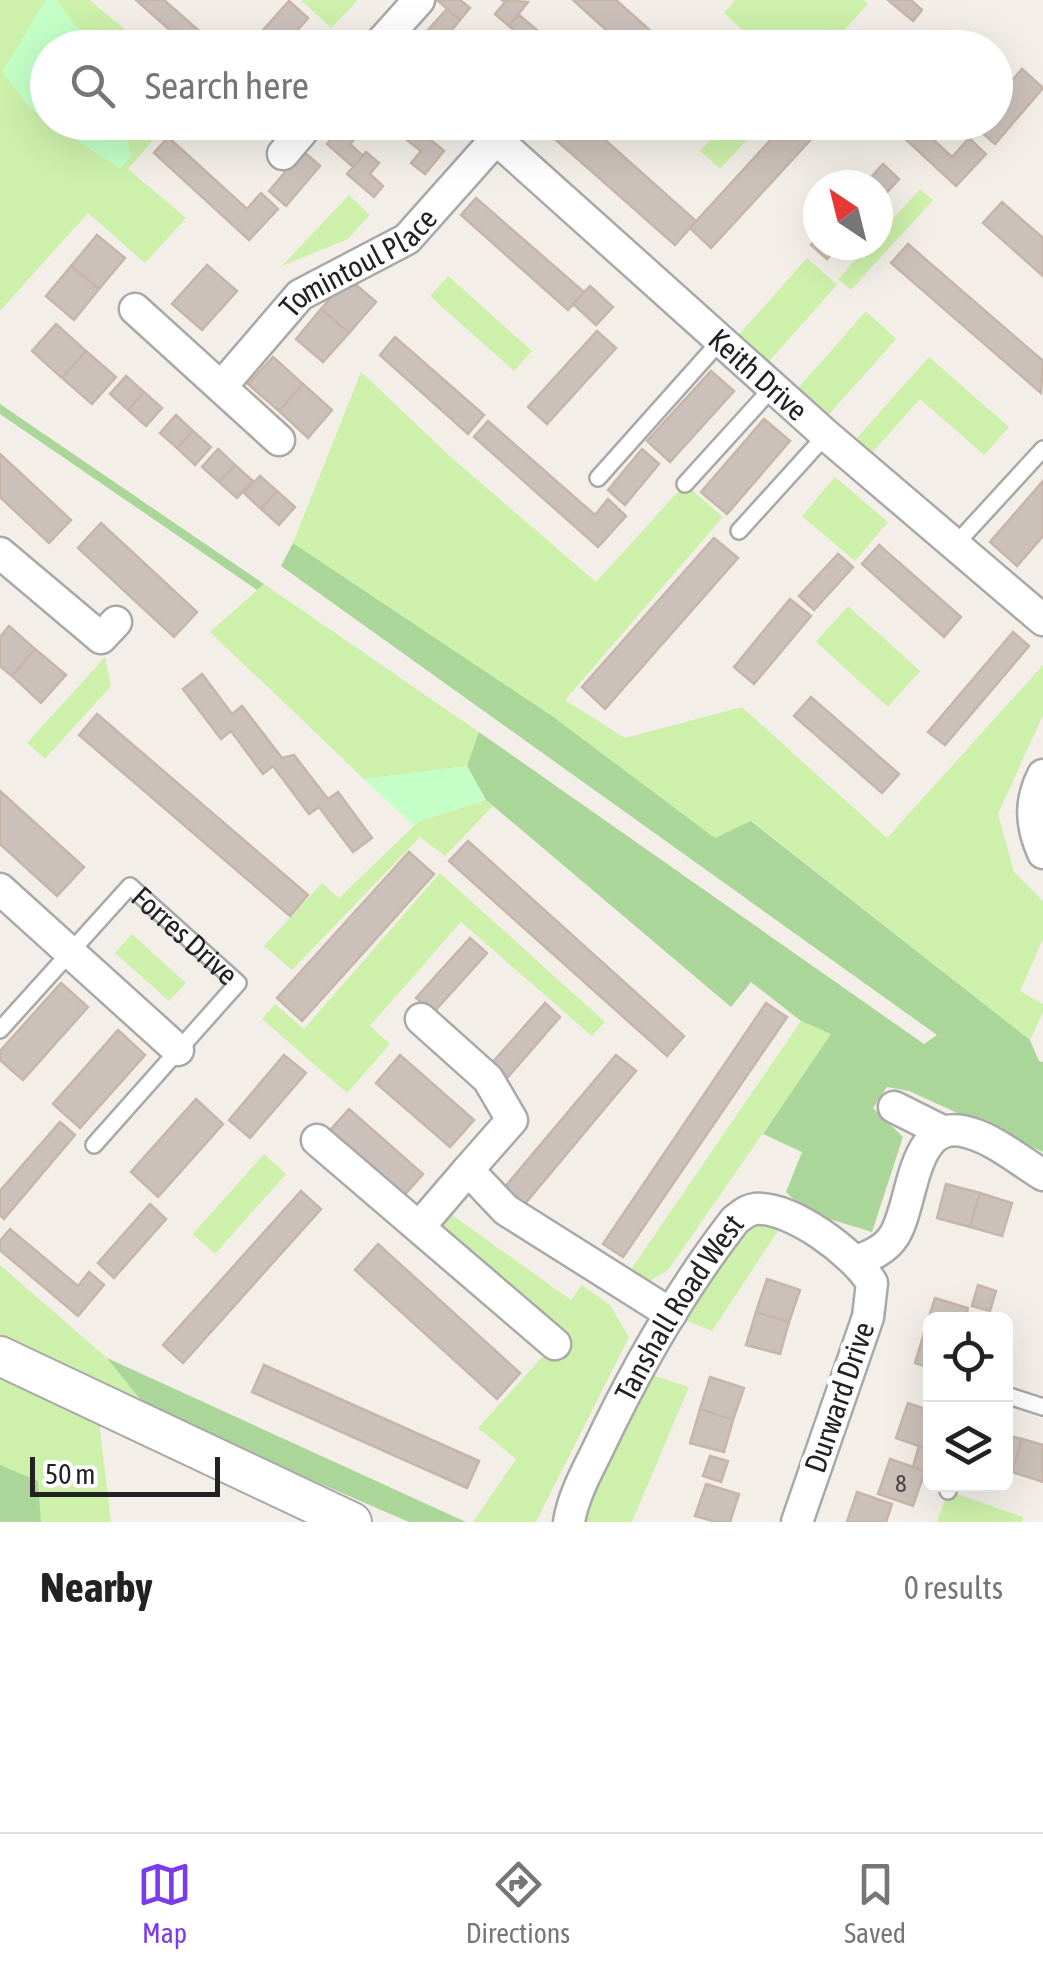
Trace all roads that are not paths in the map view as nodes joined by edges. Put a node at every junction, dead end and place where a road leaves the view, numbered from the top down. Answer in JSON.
{"nodes":[{"id":1,"x":419,"y":0,"type":"edge"},
{"id":2,"x":396,"y":30,"type":"edge"},
{"id":3,"x":295,"y":140,"type":"edge"},
{"id":4,"x":486,"y":140,"type":"edge"},
{"id":5,"x":508,"y":140,"type":"edge"},
{"id":6,"x":283,"y":154,"type":"dead end"},
{"id":7,"x":135,"y":309,"type":"dead end"},
{"id":8,"x":723,"y":339,"type":"junction"},
{"id":9,"x":774,"y":386,"type":"junction"},
{"id":10,"x":221,"y":387,"type":"junction"},
{"id":11,"x":826,"y":434,"type":"junction"},
{"id":12,"x":279,"y":440,"type":"dead end"},
{"id":13,"x":1043,"y":449,"type":"edge"},
{"id":14,"x":598,"y":478,"type":"dead end"},
{"id":15,"x":685,"y":484,"type":"dead end"},
{"id":16,"x":739,"y":530,"type":"dead end"},
{"id":17,"x":954,"y":546,"type":"junction"},
{"id":18,"x":4,"y":565,"type":"edge"},
{"id":19,"x":1043,"y":620,"type":"edge"},
{"id":20,"x":116,"y":622,"type":"dead end"},
{"id":21,"x":1043,"y":775,"type":"edge"},
{"id":22,"x":1043,"y":853,"type":"edge"},
{"id":23,"x":0,"y":888,"type":"edge"},
{"id":24,"x":69,"y":951,"type":"junction"},
{"id":25,"x":421,"y":1019,"type":"dead end"},
{"id":26,"x":0,"y":1030,"type":"edge"},
{"id":27,"x":178,"y":1050,"type":"junction"},
{"id":28,"x":894,"y":1107,"type":"dead end"},
{"id":29,"x":942,"y":1131,"type":"junction"},
{"id":30,"x":316,"y":1140,"type":"dead end"},
{"id":31,"x":94,"y":1145,"type":"dead end"},
{"id":32,"x":468,"y":1170,"type":"junction"},
{"id":33,"x":1043,"y":1175,"type":"edge"},
{"id":34,"x":418,"y":1227,"type":"junction"},
{"id":35,"x":856,"y":1260,"type":"junction"},
{"id":36,"x":671,"y":1314,"type":"junction"},
{"id":37,"x":555,"y":1344,"type":"dead end"},
{"id":38,"x":0,"y":1356,"type":"edge"},
{"id":39,"x":1013,"y":1397,"type":"edge"},
{"id":40,"x":1043,"y":1407,"type":"edge"},
{"id":41,"x":352,"y":1522,"type":"edge"},
{"id":42,"x":569,"y":1522,"type":"edge"},
{"id":43,"x":797,"y":1522,"type":"edge"}],
"edges":[{"from":1,"to":2,"type":"street"},
{"from":3,"to":6,"type":"street"},
{"from":4,"to":10,"type":"street","name":"Tomintoul Place"},
{"from":5,"to":8,"type":"street","name":"Keith Drive"},
{"from":7,"to":10,"type":"street"},
{"from":8,"to":9,"type":"street","name":"Keith Drive"},
{"from":8,"to":14,"type":"lane"},
{"from":9,"to":11,"type":"street","name":"Keith Drive"},
{"from":9,"to":15,"type":"lane"},
{"from":10,"to":12,"type":"street"},
{"from":11,"to":16,"type":"lane"},
{"from":11,"to":17,"type":"street","name":"Keith Drive"},
{"from":13,"to":17,"type":"lane"},
{"from":17,"to":19,"type":"street","name":"Keith Drive"},
{"from":18,"to":20,"type":"street"},
{"from":21,"to":22,"type":"street"},
{"from":23,"to":24,"type":"street"},
{"from":24,"to":26,"type":"lane","name":"Forres Drive"},
{"from":24,"to":27,"type":"street"},
{"from":24,"to":27,"type":"lane","name":"Forres Drive"},
{"from":25,"to":32,"type":"street"},
{"from":27,"to":31,"type":"lane","name":"Forres Drive"},
{"from":28,"to":29,"type":"street"},
{"from":29,"to":33,"type":"street"},
{"from":29,"to":35,"type":"street"},
{"from":30,"to":34,"type":"street"},
{"from":32,"to":34,"type":"street"},
{"from":32,"to":36,"type":"street"},
{"from":34,"to":37,"type":"street"},
{"from":35,"to":36,"type":"street","name":"Tanshall Road West"},
{"from":35,"to":43,"type":"street","name":"Durward Drive"},
{"from":36,"to":42,"type":"street","name":"Tanshall Road West"},
{"from":38,"to":41,"type":"street"},
{"from":39,"to":40,"type":"lane"}]}
